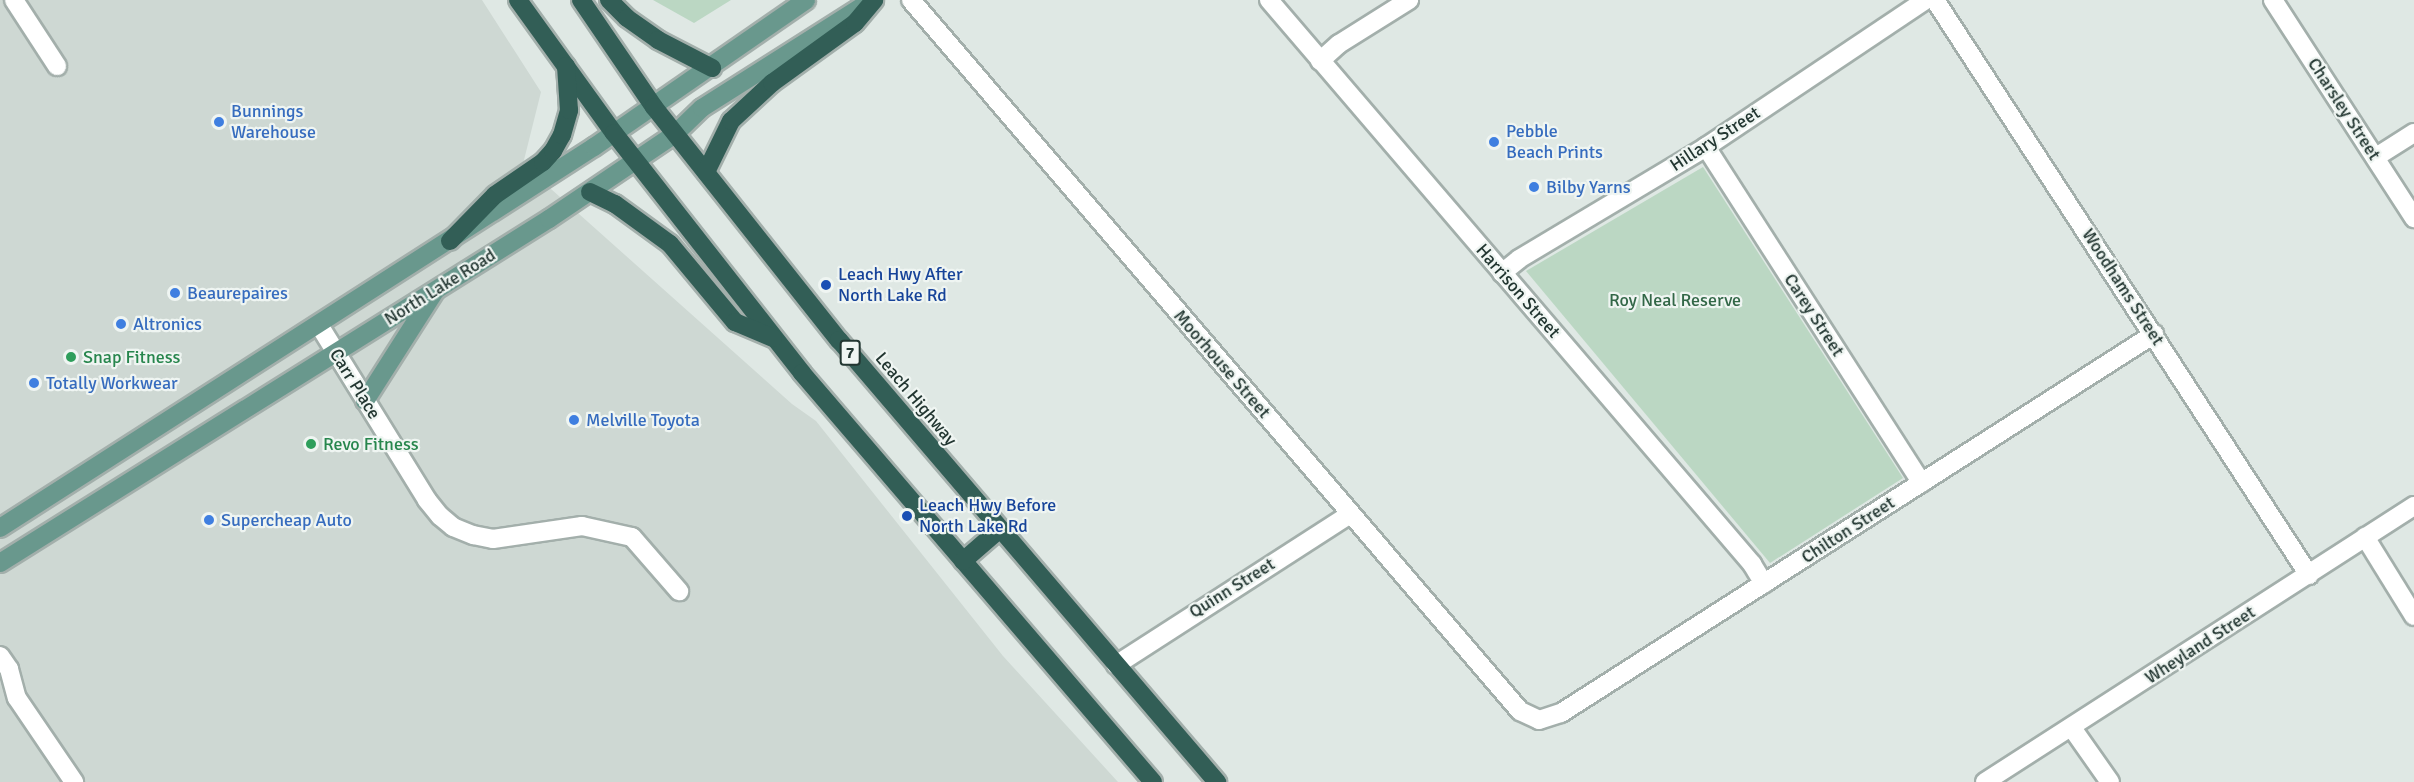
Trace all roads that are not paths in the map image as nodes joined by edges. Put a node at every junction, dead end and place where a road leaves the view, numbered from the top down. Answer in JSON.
{"nodes":[{"id":1,"x":14,"y":0,"type":"edge"},
{"id":2,"x":518,"y":0,"type":"edge"},
{"id":3,"x":581,"y":0,"type":"edge"},
{"id":4,"x":609,"y":0,"type":"edge"},
{"id":5,"x":806,"y":0,"type":"edge"},
{"id":6,"x":873,"y":0,"type":"edge"},
{"id":7,"x":911,"y":0,"type":"edge"},
{"id":8,"x":1269,"y":0,"type":"edge"},
{"id":9,"x":1409,"y":0,"type":"edge"},
{"id":10,"x":1926,"y":0,"type":"edge"},
{"id":11,"x":1935,"y":0,"type":"edge"},
{"id":12,"x":2273,"y":0,"type":"edge"},
{"id":13,"x":1320,"y":61,"type":"junction"},
{"id":14,"x":57,"y":66,"type":"dead end"},
{"id":15,"x":566,"y":66,"type":"junction"},
{"id":16,"x":712,"y":68,"type":"junction"},
{"id":17,"x":654,"y":106,"type":"junction"},
{"id":18,"x":614,"y":133,"type":"junction"},
{"id":19,"x":2414,"y":133,"type":"edge"},
{"id":20,"x":675,"y":134,"type":"junction"},
{"id":21,"x":1706,"y":147,"type":"junction"},
{"id":22,"x":2376,"y":157,"type":"junction"},
{"id":23,"x":635,"y":161,"type":"junction"},
{"id":24,"x":706,"y":172,"type":"junction"},
{"id":25,"x":590,"y":192,"type":"junction"},
{"id":26,"x":2414,"y":218,"type":"edge"},
{"id":27,"x":450,"y":241,"type":"junction"},
{"id":28,"x":1502,"y":273,"type":"junction"},
{"id":29,"x":436,"y":290,"type":"junction"},
{"id":30,"x":319,"y":325,"type":"junction"},
{"id":31,"x":2154,"y":334,"type":"junction"},
{"id":32,"x":774,"y":338,"type":"junction"},
{"id":33,"x":336,"y":353,"type":"junction"},
{"id":34,"x":365,"y":401,"type":"junction"},
{"id":35,"x":1922,"y":483,"type":"junction"},
{"id":36,"x":2414,"y":506,"type":"edge"},
{"id":37,"x":1350,"y":514,"type":"junction"},
{"id":38,"x":0,"y":528,"type":"edge"},
{"id":39,"x":1000,"y":529,"type":"junction"},
{"id":40,"x":2365,"y":537,"type":"junction"},
{"id":41,"x":963,"y":561,"type":"junction"},
{"id":42,"x":0,"y":563,"type":"edge"},
{"id":43,"x":2309,"y":575,"type":"junction"},
{"id":44,"x":1764,"y":584,"type":"junction"},
{"id":45,"x":679,"y":591,"type":"dead end"},
{"id":46,"x":2414,"y":616,"type":"edge"},
{"id":47,"x":0,"y":656,"type":"edge"},
{"id":48,"x":1116,"y":665,"type":"junction"},
{"id":49,"x":0,"y":686,"type":"edge"},
{"id":50,"x":18,"y":698,"type":"junction"},
{"id":51,"x":1539,"y":720,"type":"joint"},
{"id":52,"x":2072,"y":728,"type":"junction"},
{"id":53,"x":74,"y":782,"type":"edge"},
{"id":54,"x":1153,"y":782,"type":"edge"},
{"id":55,"x":1217,"y":782,"type":"edge"},
{"id":56,"x":1985,"y":782,"type":"edge"},
{"id":57,"x":2110,"y":782,"type":"edge"}],
"edges":[{"from":1,"to":14,"type":"street"},
{"from":2,"to":15,"type":"highway"},
{"from":3,"to":17,"type":"highway","name":"Leach Highway","number":"7"},
{"from":4,"to":16,"type":"highway"},
{"from":5,"to":16,"type":"main road","name":"North Lake Road"},
{"from":6,"to":20,"type":"main road","name":"North Lake Road"},
{"from":6,"to":24,"type":"highway"},
{"from":7,"to":37,"type":"street","name":"Moorhouse Street"},
{"from":8,"to":13,"type":"street","name":"Harrison Street"},
{"from":9,"to":13,"type":"street"},
{"from":10,"to":21,"type":"street","name":"Hillary Street"},
{"from":11,"to":31,"type":"street","name":"Woodhams Street"},
{"from":12,"to":22,"type":"street","name":"Charsley Street"},
{"from":13,"to":28,"type":"street","name":"Harrison Street"},
{"from":15,"to":18,"type":"highway"},
{"from":15,"to":27,"type":"highway"},
{"from":16,"to":17,"type":"main road","name":"North Lake Road"},
{"from":17,"to":18,"type":"main road","name":"North Lake Road"},
{"from":17,"to":20,"type":"highway","name":"Leach Highway","number":"7"},
{"from":18,"to":23,"type":"highway"},
{"from":18,"to":27,"type":"main road","name":"North Lake Road"},
{"from":19,"to":22,"type":"street"},
{"from":20,"to":23,"type":"main road","name":"North Lake Road"},
{"from":20,"to":24,"type":"highway","name":"Leach Highway","number":"7"},
{"from":21,"to":28,"type":"street","name":"Hillary Street"},
{"from":21,"to":35,"type":"street","name":"Carey Street"},
{"from":22,"to":26,"type":"street","name":"Charsley Street"},
{"from":23,"to":25,"type":"main road","name":"North Lake Road"},
{"from":23,"to":32,"type":"highway"},
{"from":24,"to":39,"type":"highway","name":"Leach Highway","number":"7"},
{"from":25,"to":29,"type":"main road","name":"North Lake Road"},
{"from":25,"to":32,"type":"highway"},
{"from":27,"to":30,"type":"main road","name":"North Lake Road"},
{"from":28,"to":44,"type":"street","name":"Harrison Street"},
{"from":29,"to":33,"type":"main road","name":"North Lake Road"},
{"from":29,"to":34,"type":"main road"},
{"from":30,"to":33,"type":"street","name":"Carr Place"},
{"from":30,"to":38,"type":"main road","name":"North Lake Road"},
{"from":31,"to":35,"type":"street","name":"Chilton Street"},
{"from":31,"to":43,"type":"street","name":"Woodhams Street"},
{"from":32,"to":41,"type":"highway"},
{"from":33,"to":34,"type":"street","name":"Carr Place"},
{"from":33,"to":42,"type":"main road","name":"North Lake Road"},
{"from":34,"to":45,"type":"street","name":"Carr Place"},
{"from":35,"to":44,"type":"street","name":"Chilton Street"},
{"from":36,"to":40,"type":"street","name":"Wheyland Street"},
{"from":37,"to":48,"type":"street","name":"Quinn Street"},
{"from":37,"to":51,"type":"street","name":"Moorhouse Street"},
{"from":39,"to":41,"type":"highway"},
{"from":39,"to":48,"type":"highway","name":"Leach Highway","number":"7"},
{"from":40,"to":43,"type":"street","name":"Wheyland Street"},
{"from":40,"to":46,"type":"street"},
{"from":41,"to":54,"type":"highway"},
{"from":43,"to":52,"type":"street","name":"Wheyland Street"},
{"from":44,"to":51,"type":"street","name":"Chilton Street"},
{"from":47,"to":50,"type":"street"},
{"from":48,"to":55,"type":"highway","name":"Leach Highway","number":"7"},
{"from":49,"to":50,"type":"street"},
{"from":50,"to":53,"type":"street"},
{"from":52,"to":56,"type":"street","name":"Wheyland Street"},
{"from":52,"to":57,"type":"street"}]}
